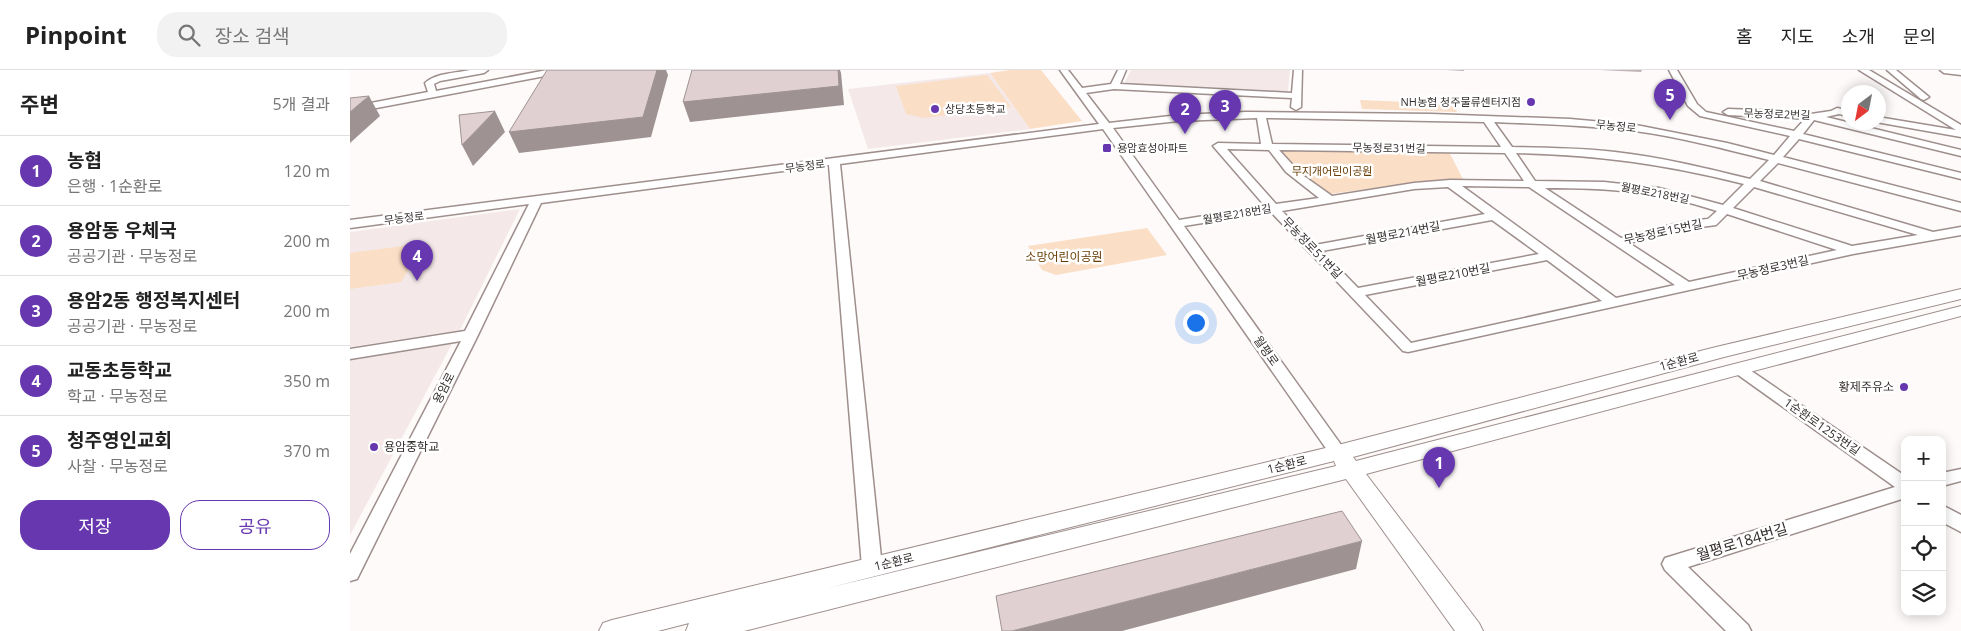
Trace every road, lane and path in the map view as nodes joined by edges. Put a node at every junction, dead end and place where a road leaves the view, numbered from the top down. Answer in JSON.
{"nodes":[{"id":1,"x":484,"y":70,"type":"edge"},
{"id":2,"x":557,"y":70,"type":"edge"},
{"id":3,"x":1064,"y":70,"type":"edge"},
{"id":4,"x":1122,"y":70,"type":"edge"},
{"id":5,"x":1298,"y":70,"type":"edge"},
{"id":6,"x":1673,"y":70,"type":"edge"},
{"id":7,"x":1863,"y":70,"type":"edge"},
{"id":8,"x":1891,"y":70,"type":"edge"},
{"id":9,"x":1944,"y":70,"type":"edge"},
{"id":10,"x":1961,"y":72,"type":"edge"},
{"id":11,"x":1114,"y":86,"type":"junction"},
{"id":12,"x":1080,"y":91,"type":"junction"},
{"id":13,"x":433,"y":94,"type":"junction"},
{"id":14,"x":1297,"y":96,"type":"junction"},
{"id":15,"x":1924,"y":97,"type":"dead end"},
{"id":16,"x":350,"y":110,"type":"edge"},
{"id":17,"x":1841,"y":112,"type":"edge"},
{"id":18,"x":1704,"y":114,"type":"junction"},
{"id":19,"x":1261,"y":115,"type":"junction"},
{"id":20,"x":1296,"y":116,"type":"junction"},
{"id":21,"x":1812,"y":118,"type":"junction"},
{"id":22,"x":1487,"y":119,"type":"junction"},
{"id":23,"x":1886,"y":121,"type":"edge"},
{"id":24,"x":1106,"y":126,"type":"junction"},
{"id":25,"x":1961,"y":129,"type":"edge"},
{"id":26,"x":1961,"y":134,"type":"edge"},
{"id":27,"x":1797,"y":135,"type":"junction"},
{"id":28,"x":1218,"y":146,"type":"joint"},
{"id":29,"x":1270,"y":146,"type":"junction"},
{"id":30,"x":1510,"y":150,"type":"junction"},
{"id":31,"x":1961,"y":153,"type":"edge"},
{"id":32,"x":1776,"y":158,"type":"junction"},
{"id":33,"x":834,"y":162,"type":"junction"},
{"id":34,"x":1961,"y":176,"type":"edge"},
{"id":35,"x":1450,"y":183,"type":"junction"},
{"id":36,"x":1752,"y":183,"type":"junction"},
{"id":37,"x":1532,"y":184,"type":"junction"},
{"id":38,"x":1329,"y":199,"type":"junction"},
{"id":39,"x":536,"y":201,"type":"junction"},
{"id":40,"x":1961,"y":207,"type":"edge"},
{"id":41,"x":1274,"y":208,"type":"junction"},
{"id":42,"x":1726,"y":210,"type":"junction"},
{"id":43,"x":1493,"y":216,"type":"junction"},
{"id":44,"x":350,"y":224,"type":"edge"},
{"id":45,"x":1176,"y":224,"type":"junction"},
{"id":46,"x":1961,"y":231,"type":"edge"},
{"id":47,"x":1932,"y":235,"type":"junction"},
{"id":48,"x":1618,"y":242,"type":"junction"},
{"id":49,"x":1314,"y":249,"type":"junction"},
{"id":50,"x":1853,"y":250,"type":"junction"},
{"id":51,"x":1549,"y":256,"type":"junction"},
{"id":52,"x":1687,"y":287,"type":"junction"},
{"id":53,"x":1356,"y":293,"type":"junction"},
{"id":54,"x":1961,"y":294,"type":"edge"},
{"id":55,"x":1614,"y":303,"type":"junction"},
{"id":56,"x":1961,"y":311,"type":"edge"},
{"id":57,"x":471,"y":335,"type":"junction"},
{"id":58,"x":1408,"y":348,"type":"joint"},
{"id":59,"x":350,"y":354,"type":"edge"},
{"id":60,"x":1739,"y":369,"type":"junction"},
{"id":61,"x":1344,"y":461,"type":"junction"},
{"id":62,"x":1961,"y":475,"type":"edge"},
{"id":63,"x":1946,"y":479,"type":"edge"},
{"id":64,"x":1901,"y":482,"type":"edge"},
{"id":65,"x":1901,"y":492,"type":"edge"},
{"id":66,"x":1946,"y":515,"type":"edge"},
{"id":67,"x":1961,"y":525,"type":"edge"},
{"id":68,"x":872,"y":567,"type":"junction"},
{"id":69,"x":350,"y":573,"type":"edge"},
{"id":70,"x":612,"y":631,"type":"edge"},
{"id":71,"x":699,"y":631,"type":"edge"},
{"id":72,"x":1470,"y":631,"type":"edge"},
{"id":73,"x":1740,"y":631,"type":"edge"}],
"edges":[{"from":1,"to":13,"type":"street"},
{"from":2,"to":13,"type":"street"},
{"from":3,"to":12,"type":"street","name":"월평로"},
{"from":4,"to":11,"type":"street"},
{"from":5,"to":14,"type":"street"},
{"from":6,"to":18,"type":"street"},
{"from":7,"to":25,"type":"street"},
{"from":8,"to":15,"type":"street"},
{"from":9,"to":10,"type":"street"},
{"from":11,"to":12,"type":"street"},
{"from":11,"to":14,"type":"street"},
{"from":12,"to":24,"type":"street","name":"월평로"},
{"from":13,"to":16,"type":"street"},
{"from":14,"to":20,"type":"street"},
{"from":17,"to":21,"type":"street","name":"무농정로2번길"},
{"from":18,"to":21,"type":"street","name":"무농정로2번길"},
{"from":18,"to":27,"type":"street","name":"무농정로2번길"},
{"from":19,"to":20,"type":"street","name":"무농정로"},
{"from":19,"to":24,"type":"street","name":"무농정로"},
{"from":19,"to":29,"type":"street"},
{"from":20,"to":22,"type":"street","name":"무농정로"},
{"from":21,"to":27,"type":"street","name":"무농정로15번길"},
{"from":21,"to":31,"type":"street"},
{"from":22,"to":30,"type":"street"},
{"from":22,"to":32,"type":"street","name":"무농정로"},
{"from":23,"to":26,"type":"street"},
{"from":24,"to":33,"type":"street","name":"무농정로"},
{"from":24,"to":45,"type":"street","name":"월평로"},
{"from":27,"to":32,"type":"street","name":"무농정로15번길"},
{"from":27,"to":34,"type":"street","name":"무농정로2번길"},
{"from":28,"to":29,"type":"street","name":"무농정로31번길"},
{"from":28,"to":41,"type":"street","name":"무농정로51번길"},
{"from":29,"to":30,"type":"street","name":"무농정로31번길"},
{"from":29,"to":38,"type":"street"},
{"from":30,"to":36,"type":"street","name":"무농정로31번길"},
{"from":30,"to":37,"type":"street"},
{"from":32,"to":36,"type":"street","name":"무농정로15번길"},
{"from":32,"to":40,"type":"street","name":"무농정로"},
{"from":33,"to":39,"type":"street","name":"무농정로"},
{"from":33,"to":68,"type":"street"},
{"from":35,"to":37,"type":"street","name":"월평로218번길"},
{"from":35,"to":38,"type":"street","name":"월평로218번길"},
{"from":35,"to":43,"type":"street"},
{"from":36,"to":42,"type":"street","name":"무농정로15번길"},
{"from":36,"to":47,"type":"street","name":"무농정로3번길"},
{"from":37,"to":42,"type":"street","name":"월평로218번길"},
{"from":37,"to":48,"type":"street"},
{"from":38,"to":41,"type":"street","name":"월평로218번길"},
{"from":39,"to":44,"type":"street","name":"무농정로"},
{"from":39,"to":57,"type":"street","name":"용암로"},
{"from":41,"to":45,"type":"street","name":"월평로218번길"},
{"from":41,"to":49,"type":"street","name":"무농정로51번길"},
{"from":42,"to":48,"type":"street","name":"무농정로15번길"},
{"from":42,"to":50,"type":"street","name":"월평로218번길"},
{"from":43,"to":49,"type":"street","name":"월평로214번길"},
{"from":43,"to":51,"type":"street"},
{"from":45,"to":61,"type":"street","name":"월평로"},
{"from":46,"to":47,"type":"street","name":"무농정로3번길"},
{"from":47,"to":50,"type":"street","name":"무농정로3번길"},
{"from":48,"to":52,"type":"street"},
{"from":49,"to":53,"type":"street","name":"무농정로51번길"},
{"from":50,"to":52,"type":"street","name":"무농정로3번길"},
{"from":51,"to":53,"type":"street","name":"월평로210번길"},
{"from":51,"to":55,"type":"street"},
{"from":52,"to":55,"type":"street","name":"무농정로3번길"},
{"from":53,"to":58,"type":"street","name":"무농정로51번길"},
{"from":54,"to":61,"type":"street","name":"1순환로"},
{"from":55,"to":58,"type":"street","name":"무농정로3번길"},
{"from":56,"to":60,"type":"street","name":"1순환로"},
{"from":57,"to":59,"type":"street"},
{"from":57,"to":69,"type":"street","name":"용암로"},
{"from":60,"to":61,"type":"street","name":"1순환로"},
{"from":60,"to":64,"type":"street","name":"1순환로1253번길"},
{"from":61,"to":68,"type":"street","name":"1순환로"},
{"from":61,"to":71,"type":"street","name":"1순환로"},
{"from":61,"to":72,"type":"street","name":"월평로"},
{"from":62,"to":63,"type":"street"},
{"from":65,"to":73,"type":"street","name":"월평로184번길"},
{"from":66,"to":67,"type":"street"},
{"from":68,"to":70,"type":"street","name":"1순환로"}]}
